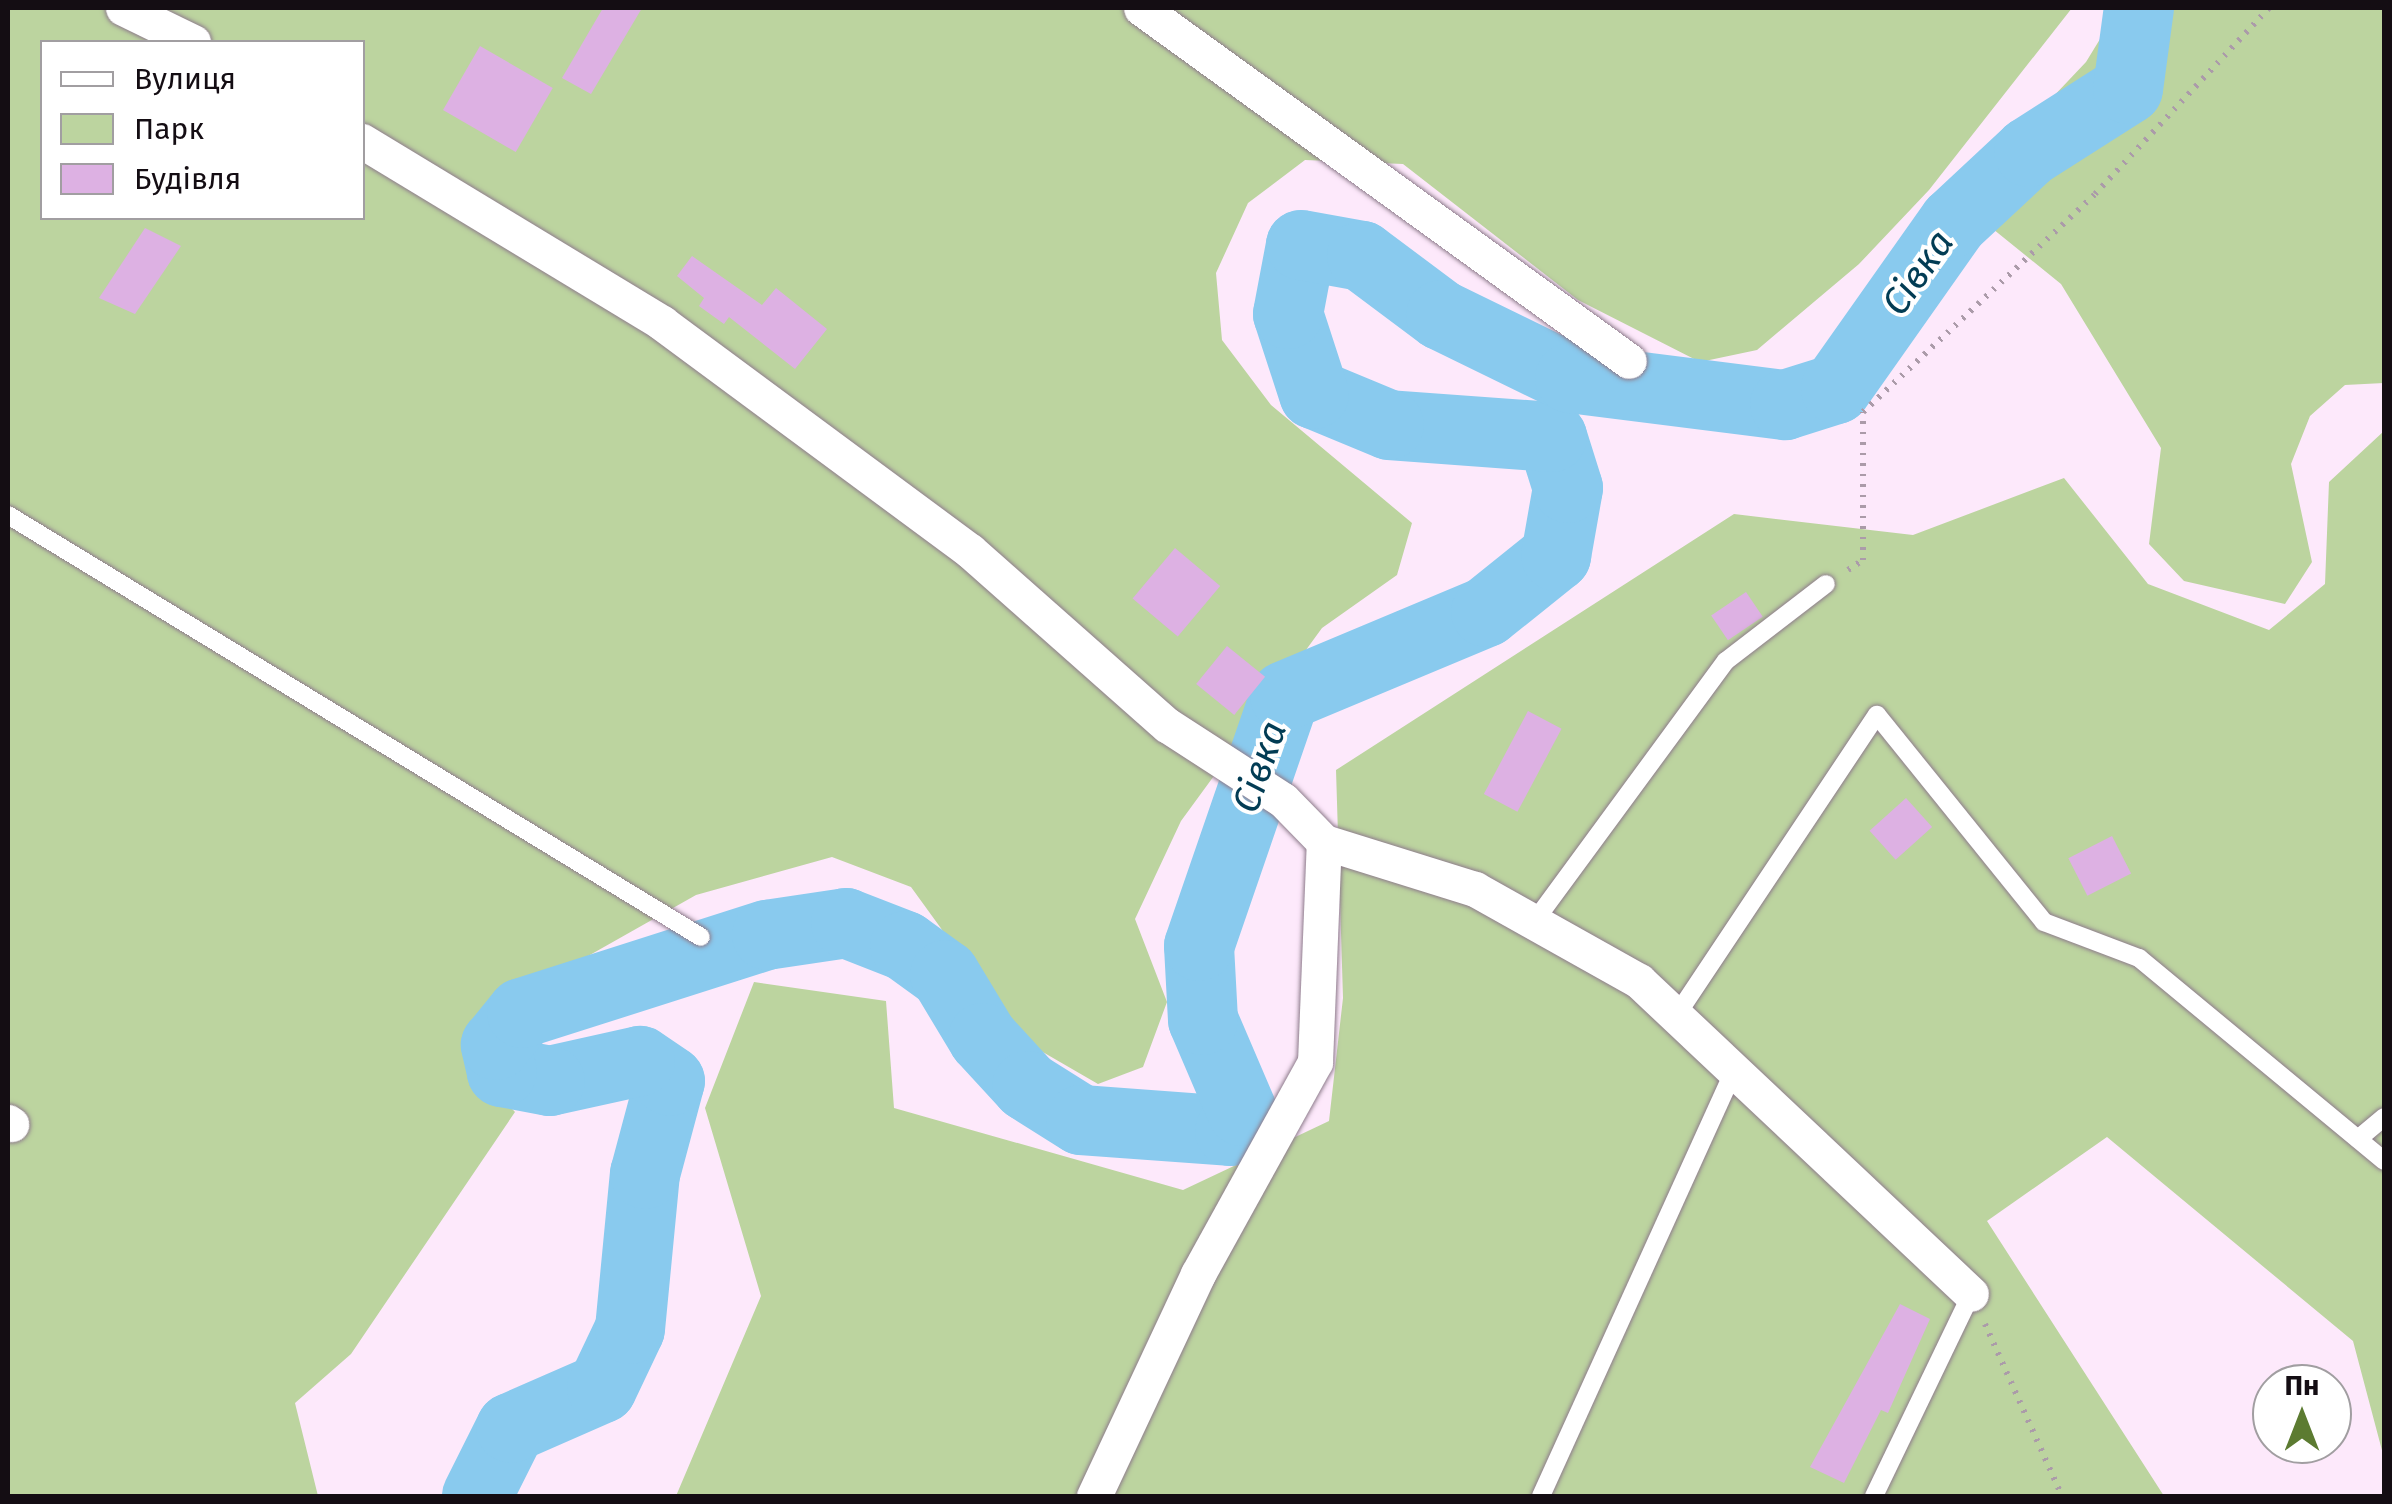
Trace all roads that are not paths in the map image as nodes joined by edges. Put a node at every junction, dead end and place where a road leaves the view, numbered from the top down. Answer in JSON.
{"nodes":[{"id":1,"x":123,"y":8,"type":"edge"},
{"id":2,"x":1141,"y":8,"type":"edge"},
{"id":3,"x":189,"y":40,"type":"edge"},
{"id":4,"x":365,"y":143,"type":"edge"},
{"id":5,"x":1629,"y":361,"type":"dead end"},
{"id":6,"x":8,"y":515,"type":"edge"},
{"id":7,"x":1826,"y":584,"type":"road end"},
{"id":8,"x":1324,"y":842,"type":"junction"},
{"id":9,"x":1534,"y":922,"type":"junction"},
{"id":10,"x":701,"y":937,"type":"dead end"},
{"id":11,"x":1676,"y":1016,"type":"junction"},
{"id":12,"x":1734,"y":1070,"type":"junction"},
{"id":13,"x":2384,"y":1117,"type":"edge"},
{"id":14,"x":2358,"y":1139,"type":"junction"},
{"id":15,"x":2384,"y":1161,"type":"edge"},
{"id":16,"x":1972,"y":1294,"type":"joint"},
{"id":17,"x":1094,"y":1496,"type":"edge"},
{"id":18,"x":1541,"y":1496,"type":"edge"},
{"id":19,"x":1874,"y":1496,"type":"edge"}],
"edges":[{"from":1,"to":3,"type":"street"},
{"from":2,"to":5,"type":"street"},
{"from":4,"to":8,"type":"street"},
{"from":6,"to":10,"type":"lane"},
{"from":7,"to":9,"type":"lane"},
{"from":8,"to":9,"type":"street"},
{"from":8,"to":17,"type":"street"},
{"from":9,"to":11,"type":"street"},
{"from":11,"to":12,"type":"street"},
{"from":11,"to":14,"type":"lane"},
{"from":12,"to":16,"type":"street"},
{"from":12,"to":18,"type":"lane"},
{"from":13,"to":14,"type":"lane"},
{"from":14,"to":15,"type":"lane"},
{"from":16,"to":19,"type":"lane"}]}
